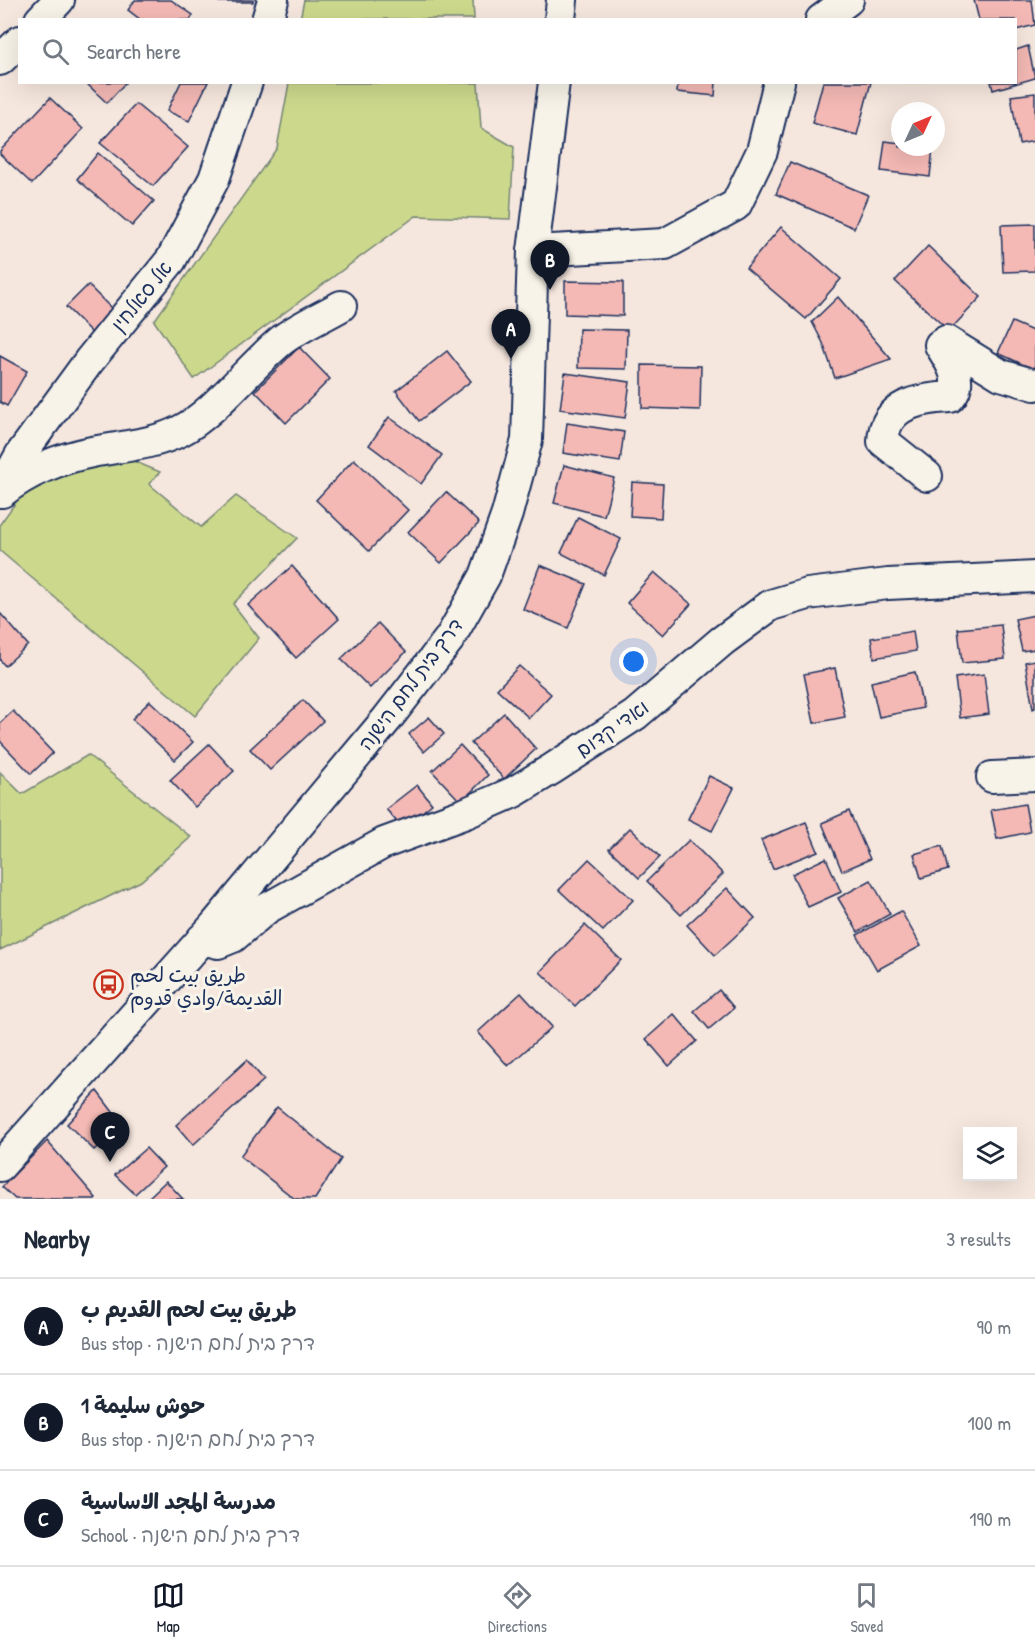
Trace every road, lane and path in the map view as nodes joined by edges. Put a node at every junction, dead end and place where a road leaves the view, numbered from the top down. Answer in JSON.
{"nodes":[{"id":1,"x":59,"y":0,"type":"edge"},
{"id":2,"x":273,"y":0,"type":"edge"},
{"id":3,"x":848,"y":0,"type":"edge"},
{"id":4,"x":42,"y":18,"type":"edge"},
{"id":5,"x":268,"y":18,"type":"edge"},
{"id":6,"x":824,"y":18,"type":"edge"},
{"id":7,"x":18,"y":42,"type":"edge"},
{"id":8,"x":0,"y":60,"type":"edge"},
{"id":9,"x":246,"y":84,"type":"edge"},
{"id":10,"x":554,"y":84,"type":"edge"},
{"id":11,"x":779,"y":84,"type":"edge"},
{"id":12,"x":532,"y":251,"type":"junction"},
{"id":13,"x":341,"y":306,"type":"dead end"},
{"id":14,"x":1035,"y":385,"type":"edge"},
{"id":15,"x":927,"y":476,"type":"dead end"},
{"id":16,"x":0,"y":493,"type":"edge"},
{"id":17,"x":1035,"y":577,"type":"edge"},
{"id":18,"x":1035,"y":776,"type":"edge"},
{"id":19,"x":992,"y":777,"type":"dead end"},
{"id":20,"x":202,"y":939,"type":"junction"},
{"id":21,"x":0,"y":1166,"type":"edge"}],
"edges":[{"from":1,"to":4,"type":"street"},
{"from":2,"to":5,"type":"street"},
{"from":3,"to":6,"type":"street"},
{"from":7,"to":8,"type":"street"},
{"from":9,"to":16,"type":"street","name":"אל סאלחין"},
{"from":10,"to":12,"type":"street","name":"דרך בית לחם הישנה"},
{"from":11,"to":12,"type":"street"},
{"from":12,"to":20,"type":"street","name":"דרך בית לחם הישנה"},
{"from":13,"to":16,"type":"street"},
{"from":14,"to":15,"type":"street"},
{"from":17,"to":20,"type":"street","name":"ואדי קדום"},
{"from":18,"to":19,"type":"street"},
{"from":20,"to":21,"type":"street","name":"דרך בית לחם הישנה"}]}
